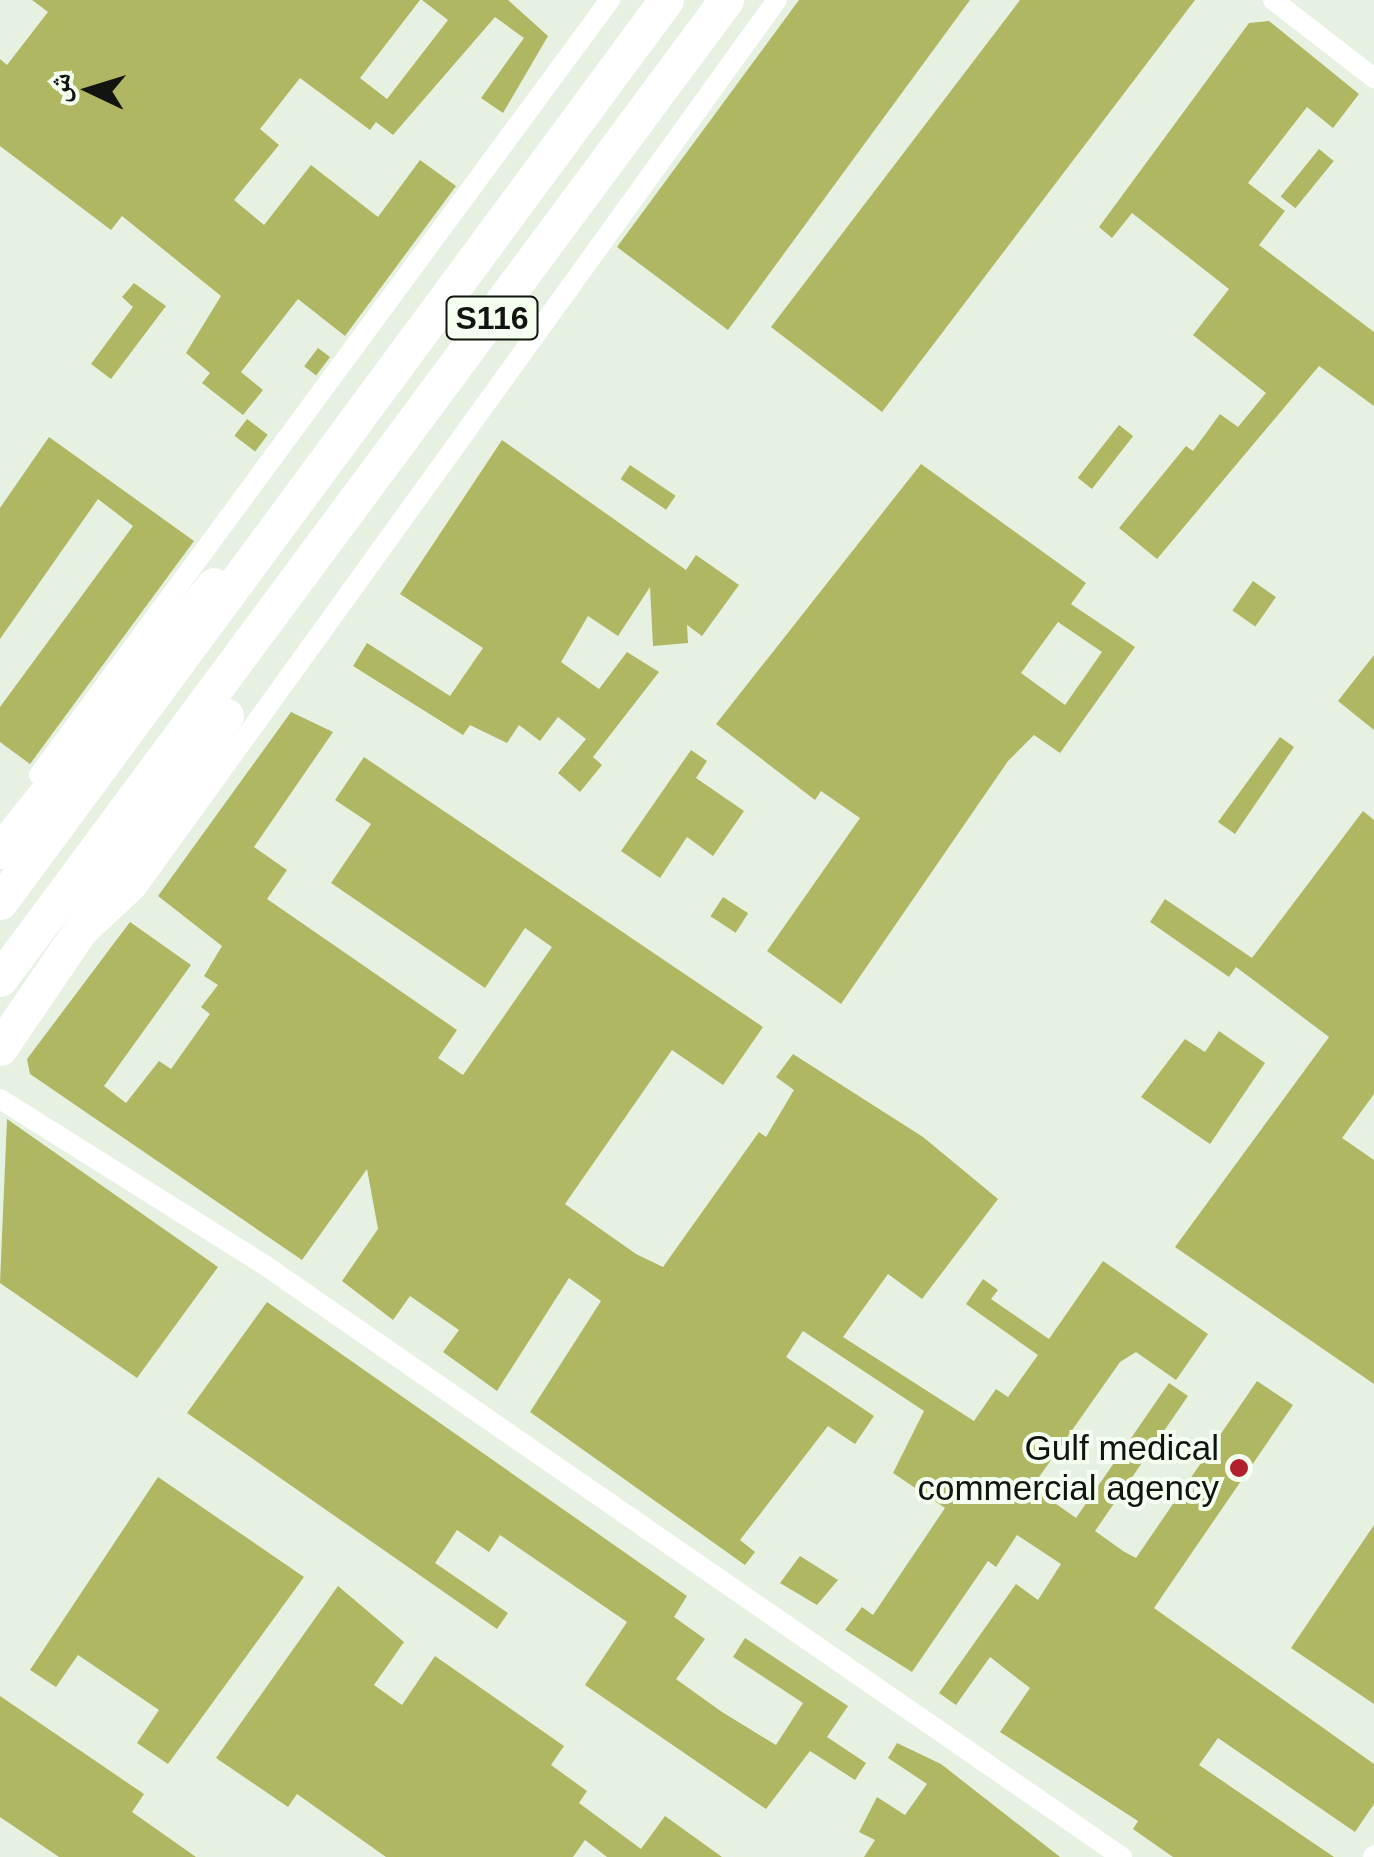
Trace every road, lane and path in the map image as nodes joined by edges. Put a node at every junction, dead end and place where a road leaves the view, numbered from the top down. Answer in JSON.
{"nodes":[{"id":1,"x":610,"y":0,"type":"edge"},
{"id":2,"x":666,"y":0,"type":"edge"},
{"id":3,"x":726,"y":0,"type":"edge"},
{"id":4,"x":777,"y":0,"type":"edge"},
{"id":5,"x":1273,"y":0,"type":"edge"},
{"id":6,"x":1374,"y":78,"type":"edge"},
{"id":7,"x":304,"y":490,"type":"junction"},
{"id":8,"x":258,"y":636,"type":"junction"},
{"id":9,"x":0,"y":826,"type":"edge"},
{"id":10,"x":0,"y":851,"type":"edge"},
{"id":11,"x":0,"y":902,"type":"edge"},
{"id":12,"x":79,"y":939,"type":"junction"},
{"id":13,"x":0,"y":979,"type":"edge"},
{"id":14,"x":0,"y":1048,"type":"edge"},
{"id":15,"x":0,"y":1099,"type":"edge"},
{"id":16,"x":1122,"y":1857,"type":"edge"}],
"edges":[{"from":1,"to":9,"type":"street"},
{"from":2,"to":7,"type":"highway","number":"S116"},
{"from":3,"to":8,"type":"highway","number":"S116"},
{"from":4,"to":12,"type":"street"},
{"from":5,"to":6,"type":"street"},
{"from":7,"to":10,"type":"highway"},
{"from":7,"to":11,"type":"highway","number":"S116"},
{"from":8,"to":12,"type":"highway"},
{"from":8,"to":13,"type":"highway","number":"S116"},
{"from":12,"to":14,"type":"highway"},
{"from":15,"to":16,"type":"street"}]}
